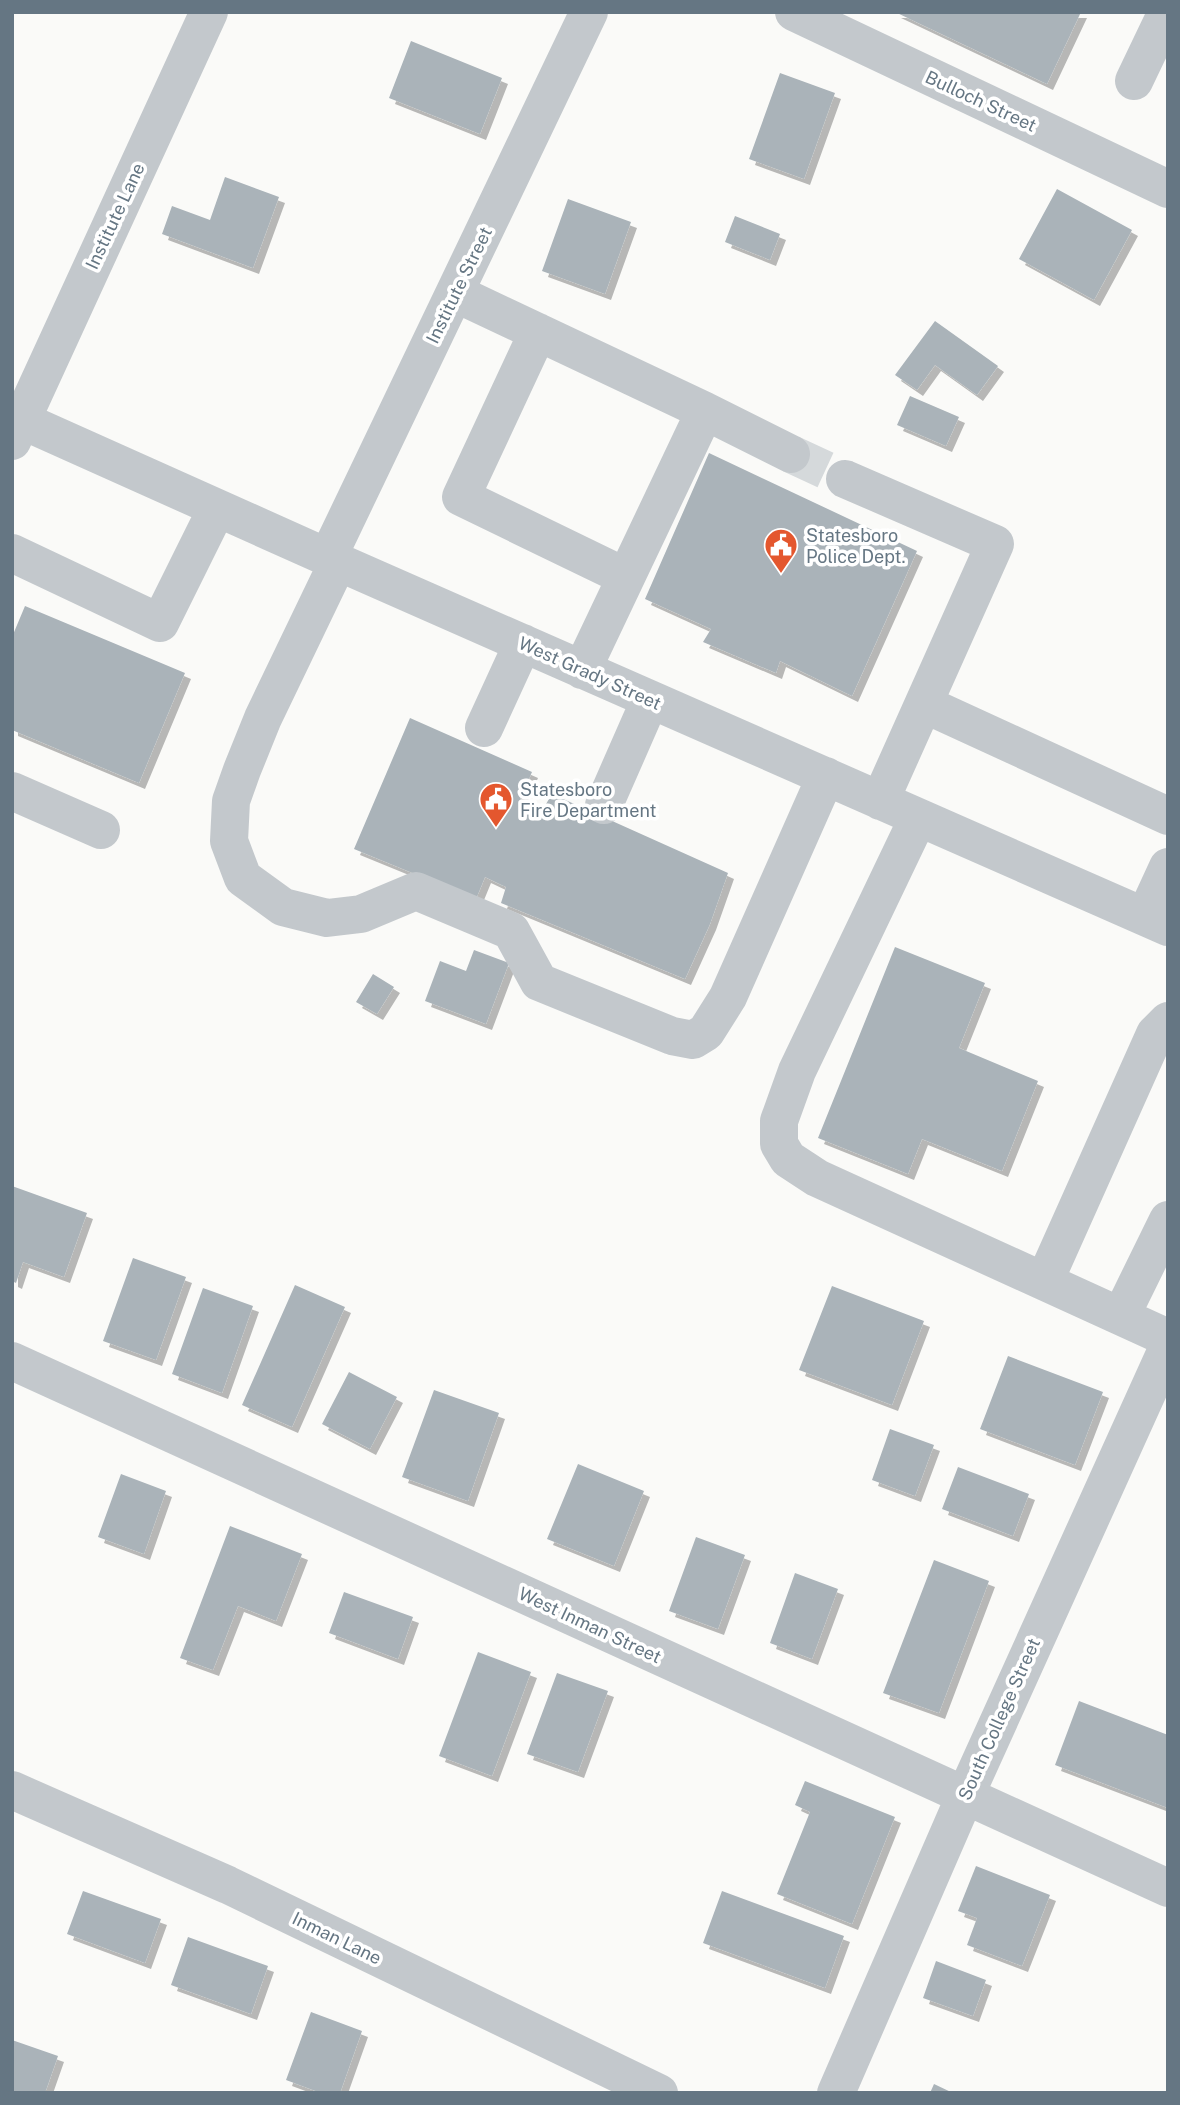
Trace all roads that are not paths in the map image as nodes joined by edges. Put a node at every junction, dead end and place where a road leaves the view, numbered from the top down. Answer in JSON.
{"nodes":[{"id":1,"x":209,"y":12,"type":"edge"},
{"id":2,"x":589,"y":12,"type":"edge"},
{"id":3,"x":794,"y":12,"type":"edge"},
{"id":4,"x":1167,"y":12,"type":"edge"},
{"id":5,"x":1134,"y":81,"type":"dead end"},
{"id":6,"x":1168,"y":189,"type":"edge"},
{"id":7,"x":455,"y":293,"type":"junction"},
{"id":8,"x":538,"y":332,"type":"junction"},
{"id":9,"x":705,"y":411,"type":"junction"},
{"id":10,"x":15,"y":426,"type":"edge"},
{"id":11,"x":791,"y":454,"type":"tunnel mouth"},
{"id":12,"x":845,"y":479,"type":"tunnel mouth"},
{"id":13,"x":217,"y":508,"type":"junction"},
{"id":14,"x":12,"y":553,"type":"edge"},
{"id":15,"x":333,"y":560,"type":"junction"},
{"id":16,"x":626,"y":577,"type":"junction"},
{"id":17,"x":523,"y":643,"type":"junction"},
{"id":18,"x":582,"y":670,"type":"junction"},
{"id":19,"x":650,"y":699,"type":"junction"},
{"id":20,"x":924,"y":704,"type":"junction"},
{"id":21,"x":484,"y":728,"type":"dead end"},
{"id":22,"x":826,"y":776,"type":"junction"},
{"id":23,"x":12,"y":791,"type":"edge"},
{"id":24,"x":880,"y":800,"type":"junction"},
{"id":25,"x":604,"y":805,"type":"dead end"},
{"id":26,"x":1168,"y":816,"type":"edge"},
{"id":27,"x":918,"y":818,"type":"junction"},
{"id":28,"x":100,"y":830,"type":"dead end"},
{"id":29,"x":1168,"y":867,"type":"edge"},
{"id":30,"x":1156,"y":922,"type":"edge"},
{"id":31,"x":1168,"y":1021,"type":"edge"},
{"id":32,"x":1168,"y":1220,"type":"edge"},
{"id":33,"x":1045,"y":1280,"type":"junction"},
{"id":34,"x":1121,"y":1316,"type":"junction"},
{"id":35,"x":1168,"y":1338,"type":"edge"},
{"id":36,"x":1168,"y":1347,"type":"edge"},
{"id":37,"x":12,"y":1361,"type":"edge"},
{"id":38,"x":12,"y":1790,"type":"edge"},
{"id":39,"x":965,"y":1796,"type":"junction"},
{"id":40,"x":1168,"y":1888,"type":"edge"},
{"id":41,"x":659,"y":2093,"type":"edge"},
{"id":42,"x":836,"y":2093,"type":"edge"}],
"edges":[{"from":1,"to":10,"type":"street","name":"Institute Lane"},
{"from":2,"to":7,"type":"street","name":"Institute Street"},
{"from":3,"to":6,"type":"street","name":"Bulloch Street"},
{"from":4,"to":5,"type":"street"},
{"from":7,"to":8,"type":"street"},
{"from":7,"to":15,"type":"street","name":"Institute Street"},
{"from":8,"to":9,"type":"street"},
{"from":8,"to":16,"type":"street"},
{"from":9,"to":11,"type":"street"},
{"from":9,"to":16,"type":"street"},
{"from":10,"to":13,"type":"street","name":"West Grady Street"},
{"from":12,"to":20,"type":"street"},
{"from":13,"to":14,"type":"street"},
{"from":13,"to":15,"type":"street","name":"West Grady Street"},
{"from":15,"to":17,"type":"street","name":"West Grady Street"},
{"from":15,"to":22,"type":"street","name":"Institute Street"},
{"from":16,"to":18,"type":"street"},
{"from":17,"to":18,"type":"street","name":"West Grady Street"},
{"from":17,"to":21,"type":"street"},
{"from":18,"to":19,"type":"street","name":"West Grady Street"},
{"from":19,"to":22,"type":"street","name":"West Grady Street"},
{"from":19,"to":25,"type":"street"},
{"from":20,"to":24,"type":"street"},
{"from":20,"to":26,"type":"street"},
{"from":22,"to":24,"type":"street","name":"West Grady Street"},
{"from":23,"to":28,"type":"street"},
{"from":24,"to":27,"type":"street","name":"West Grady Street"},
{"from":27,"to":30,"type":"street","name":"West Grady Street"},
{"from":27,"to":33,"type":"street"},
{"from":29,"to":30,"type":"street"},
{"from":31,"to":33,"type":"street"},
{"from":32,"to":34,"type":"street"},
{"from":33,"to":34,"type":"street"},
{"from":34,"to":35,"type":"street"},
{"from":36,"to":39,"type":"street","name":"South College Street"},
{"from":37,"to":39,"type":"street","name":"West Inman Street"},
{"from":38,"to":41,"type":"street","name":"Inman Lane"},
{"from":39,"to":40,"type":"street","name":"West Inman Street"},
{"from":39,"to":42,"type":"street","name":"South College Street"}]}
